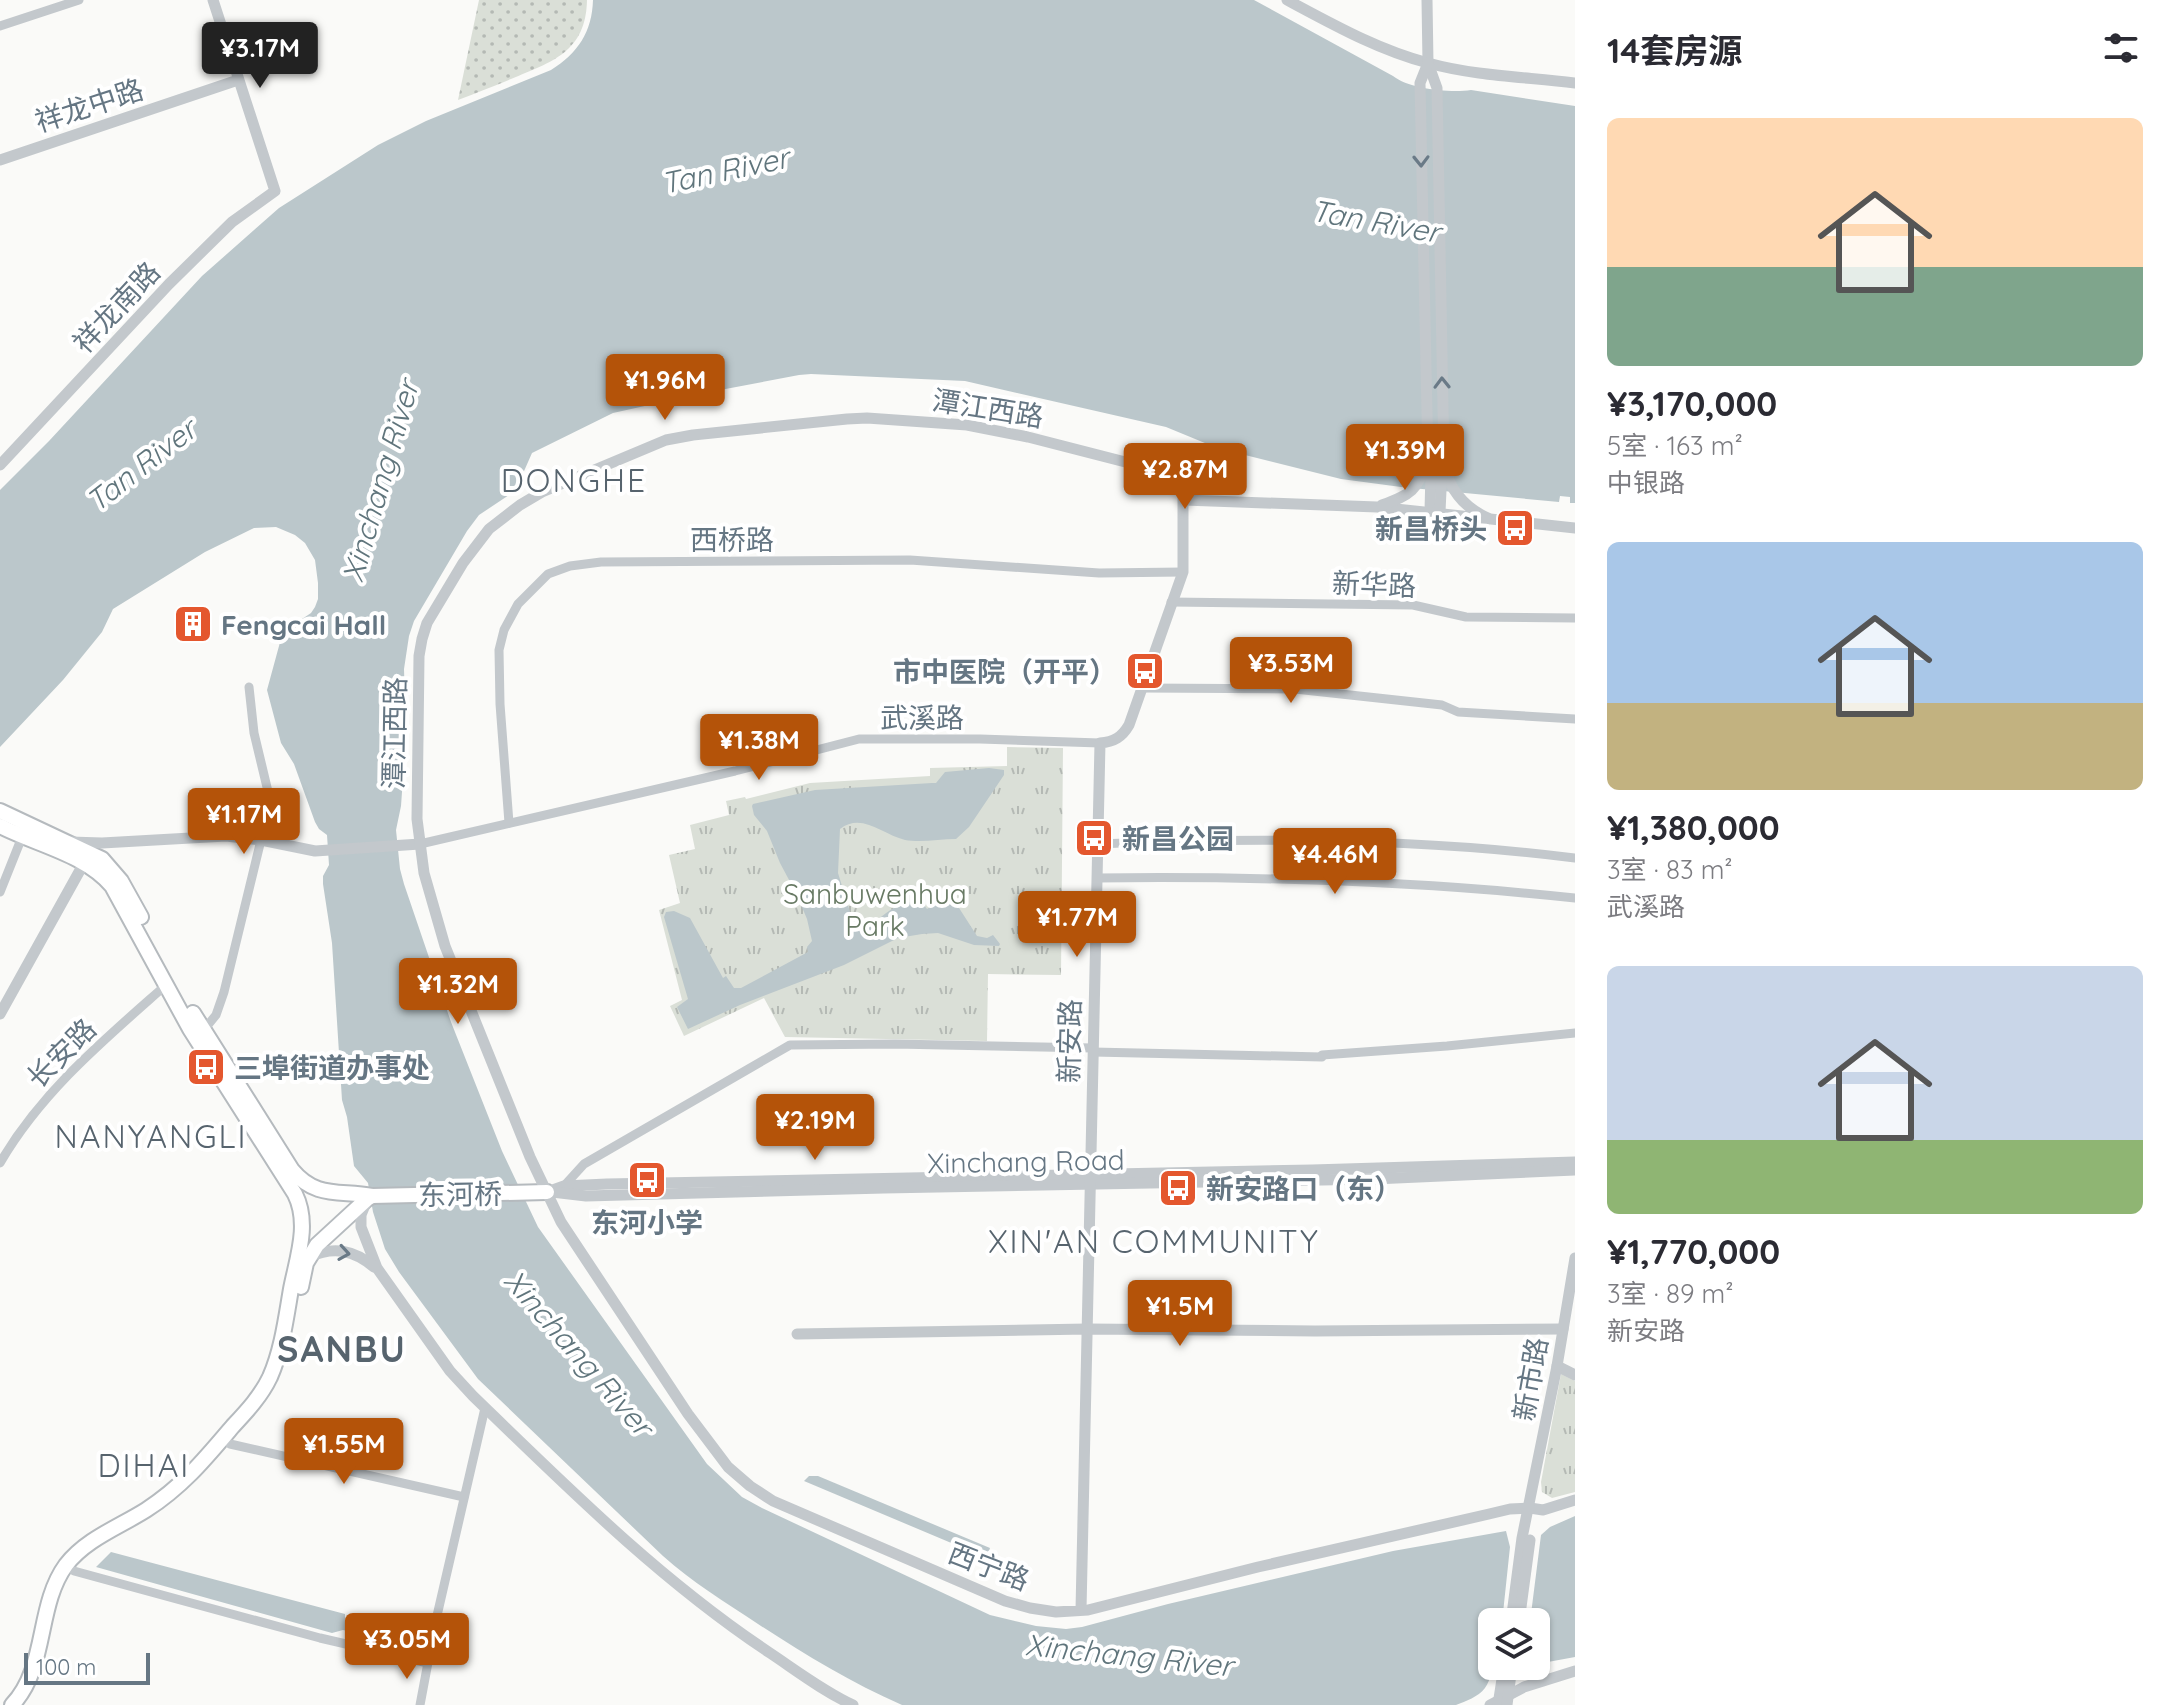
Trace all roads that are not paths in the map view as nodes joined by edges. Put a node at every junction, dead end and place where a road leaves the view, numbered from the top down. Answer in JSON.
{"nodes":[{"id":1,"x":79,"y":0,"type":"edge"},
{"id":2,"x":213,"y":0,"type":"edge"},
{"id":3,"x":1287,"y":0,"type":"edge"},
{"id":4,"x":1427,"y":0,"type":"edge"},
{"id":5,"x":0,"y":26,"type":"edge"},
{"id":6,"x":1428,"y":63,"type":"junction"},
{"id":7,"x":238,"y":80,"type":"junction"},
{"id":8,"x":1575,"y":83,"type":"edge"},
{"id":9,"x":0,"y":160,"type":"edge"},
{"id":10,"x":1428,"y":461,"type":"junction"},
{"id":11,"x":1444,"y":461,"type":"junction"},
{"id":12,"x":0,"y":465,"type":"edge"},
{"id":13,"x":1172,"y":482,"type":"junction"},
{"id":14,"x":1184,"y":500,"type":"junction"},
{"id":15,"x":1214,"y":501,"type":"junction"},
{"id":16,"x":1377,"y":507,"type":"junction"},
{"id":17,"x":1435,"y":512,"type":"junction"},
{"id":18,"x":1488,"y":518,"type":"junction"},
{"id":19,"x":1575,"y":528,"type":"edge"},
{"id":20,"x":1183,"y":572,"type":"junction"},
{"id":21,"x":1171,"y":602,"type":"junction"},
{"id":22,"x":1575,"y":618,"type":"edge"},
{"id":23,"x":249,"y":687,"type":"dead end"},
{"id":24,"x":1142,"y":688,"type":"junction"},
{"id":25,"x":1575,"y":719,"type":"edge"},
{"id":26,"x":1100,"y":743,"type":"junction"},
{"id":27,"x":0,"y":811,"type":"edge"},
{"id":28,"x":509,"y":823,"type":"junction"},
{"id":29,"x":0,"y":826,"type":"edge"},
{"id":30,"x":24,"y":830,"type":"junction"},
{"id":31,"x":66,"y":841,"type":"junction"},
{"id":32,"x":264,"y":841,"type":"junction"},
{"id":33,"x":420,"y":844,"type":"junction"},
{"id":34,"x":1098,"y":844,"type":"junction"},
{"id":35,"x":1575,"y":858,"type":"edge"},
{"id":36,"x":84,"y":863,"type":"junction"},
{"id":37,"x":1097,"y":878,"type":"junction"},
{"id":38,"x":0,"y":892,"type":"edge"},
{"id":39,"x":1575,"y":898,"type":"edge"},
{"id":40,"x":166,"y":985,"type":"junction"},
{"id":41,"x":0,"y":1014,"type":"edge"},
{"id":42,"x":203,"y":1031,"type":"junction"},
{"id":43,"x":1575,"y":1033,"type":"edge"},
{"id":44,"x":1093,"y":1050,"type":"junction"},
{"id":45,"x":1575,"y":1162,"type":"edge"},
{"id":46,"x":0,"y":1163,"type":"edge"},
{"id":47,"x":1575,"y":1170,"type":"edge"},
{"id":48,"x":1089,"y":1179,"type":"junction"},
{"id":49,"x":564,"y":1186,"type":"junction"},
{"id":50,"x":547,"y":1192,"type":"junction"},
{"id":51,"x":370,"y":1198,"type":"junction"},
{"id":52,"x":302,"y":1213,"type":"junction"},
{"id":53,"x":337,"y":1225,"type":"junction"},
{"id":54,"x":309,"y":1257,"type":"junction"},
{"id":55,"x":1575,"y":1258,"type":"edge"},
{"id":56,"x":377,"y":1268,"type":"junction"},
{"id":57,"x":1087,"y":1329,"type":"junction"},
{"id":58,"x":1563,"y":1329,"type":"junction"},
{"id":59,"x":797,"y":1334,"type":"dead end"},
{"id":60,"x":1557,"y":1366,"type":"junction"},
{"id":61,"x":1575,"y":1375,"type":"edge"},
{"id":62,"x":485,"y":1408,"type":"junction"},
{"id":63,"x":230,"y":1444,"type":"junction"},
{"id":64,"x":464,"y":1497,"type":"junction"},
{"id":65,"x":1575,"y":1500,"type":"edge"},
{"id":66,"x":1530,"y":1508,"type":"junction"},
{"id":67,"x":74,"y":1571,"type":"junction"},
{"id":68,"x":1517,"y":1608,"type":"edge"},
{"id":69,"x":1081,"y":1610,"type":"junction"},
{"id":70,"x":428,"y":1663,"type":"junction"},
{"id":71,"x":1575,"y":1671,"type":"edge"},
{"id":72,"x":1502,"y":1680,"type":"edge"},
{"id":73,"x":1507,"y":1680,"type":"edge"},
{"id":74,"x":1500,"y":1702,"type":"edge"},
{"id":75,"x":12,"y":1705,"type":"edge"},
{"id":76,"x":24,"y":1705,"type":"edge"},
{"id":77,"x":420,"y":1705,"type":"edge"},
{"id":78,"x":853,"y":1705,"type":"edge"}],
"edges":[{"from":1,"to":5,"type":"street"},
{"from":2,"to":7,"type":"street"},
{"from":3,"to":6,"type":"street"},
{"from":4,"to":6,"type":"street"},
{"from":6,"to":8,"type":"street"},
{"from":6,"to":10,"type":"street","one_way":true},
{"from":11,"to":6,"type":"street","one_way":true},
{"from":7,"to":9,"type":"street","name":"祥龙中路"},
{"from":7,"to":12,"type":"street","name":"祥龙南路"},
{"from":10,"to":16,"type":"street"},
{"from":10,"to":17,"type":"street"},
{"from":11,"to":17,"type":"street"},
{"from":11,"to":18,"type":"street"},
{"from":13,"to":14,"type":"street"},
{"from":13,"to":15,"type":"street","name":"潭江西路"},
{"from":13,"to":33,"type":"street","name":"潭江西路"},
{"from":14,"to":15,"type":"street"},
{"from":14,"to":20,"type":"street"},
{"from":15,"to":16,"type":"street"},
{"from":16,"to":17,"type":"street"},
{"from":17,"to":18,"type":"street"},
{"from":18,"to":19,"type":"street"},
{"from":20,"to":21,"type":"street"},
{"from":20,"to":28,"type":"street","name":"西桥路"},
{"from":21,"to":22,"type":"street","name":"新华路"},
{"from":21,"to":24,"type":"street"},
{"from":23,"to":32,"type":"street"},
{"from":24,"to":25,"type":"street"},
{"from":24,"to":26,"type":"street"},
{"from":26,"to":28,"type":"street","name":"武溪路"},
{"from":26,"to":34,"type":"street","name":"新安路"},
{"from":27,"to":30,"type":"main road"},
{"from":28,"to":33,"type":"street","name":"武溪路"},
{"from":29,"to":30,"type":"main road"},
{"from":30,"to":31,"type":"main road","name":"东河桥"},
{"from":30,"to":36,"type":"main road"},
{"from":30,"to":38,"type":"street"},
{"from":31,"to":32,"type":"street"},
{"from":31,"to":42,"type":"main road","name":"东河桥"},
{"from":32,"to":33,"type":"street"},
{"from":32,"to":42,"type":"street"},
{"from":33,"to":50,"type":"street","name":"潭江西路"},
{"from":34,"to":35,"type":"street"},
{"from":34,"to":37,"type":"street","name":"新安路"},
{"from":36,"to":40,"type":"main road"},
{"from":36,"to":41,"type":"street"},
{"from":37,"to":39,"type":"street"},
{"from":37,"to":44,"type":"street","name":"新安路"},
{"from":40,"to":46,"type":"street","name":"长安路"},
{"from":40,"to":52,"type":"main road"},
{"from":42,"to":51,"type":"main road","name":"东河桥"},
{"from":43,"to":44,"type":"street"},
{"from":44,"to":48,"type":"street","name":"新安路"},
{"from":44,"to":49,"type":"street"},
{"from":45,"to":48,"type":"street","name":"Xinchang Road"},
{"from":47,"to":48,"type":"street","name":"Xinchang Road"},
{"from":48,"to":49,"type":"street","name":"Xinchang Road"},
{"from":48,"to":50,"type":"street","name":"Xinchang Road"},
{"from":48,"to":57,"type":"street","name":"新安路"},
{"from":49,"to":50,"type":"street","name":"Xinchang Road"},
{"from":50,"to":51,"type":"main road","name":"东河桥"},
{"from":50,"to":69,"type":"street","name":"西宁路"},
{"from":51,"to":53,"type":"main road"},
{"from":51,"to":56,"type":"street"},
{"from":52,"to":53,"type":"main road"},
{"from":52,"to":75,"type":"main road"},
{"from":53,"to":54,"type":"main road"},
{"from":54,"to":56,"type":"street","one_way":true},
{"from":54,"to":63,"type":"main road"},
{"from":55,"to":58,"type":"street","name":"新市路"},
{"from":56,"to":62,"type":"street"},
{"from":57,"to":58,"type":"street"},
{"from":57,"to":59,"type":"street"},
{"from":57,"to":69,"type":"street","name":"新安路"},
{"from":58,"to":60,"type":"street","name":"新市路"},
{"from":60,"to":61,"type":"street"},
{"from":60,"to":66,"type":"street","name":"新市路"},
{"from":62,"to":64,"type":"street"},
{"from":62,"to":78,"type":"street"},
{"from":63,"to":64,"type":"street"},
{"from":63,"to":67,"type":"main road"},
{"from":64,"to":70,"type":"street"},
{"from":65,"to":66,"type":"street","name":"西宁路"},
{"from":66,"to":68,"type":"street","name":"新市路"},
{"from":66,"to":69,"type":"street","name":"西宁路"},
{"from":67,"to":70,"type":"street"},
{"from":67,"to":76,"type":"main road"},
{"from":70,"to":77,"type":"street"},
{"from":71,"to":74,"type":"street"},
{"from":72,"to":74,"type":"street"},
{"from":73,"to":74,"type":"street"}]}
